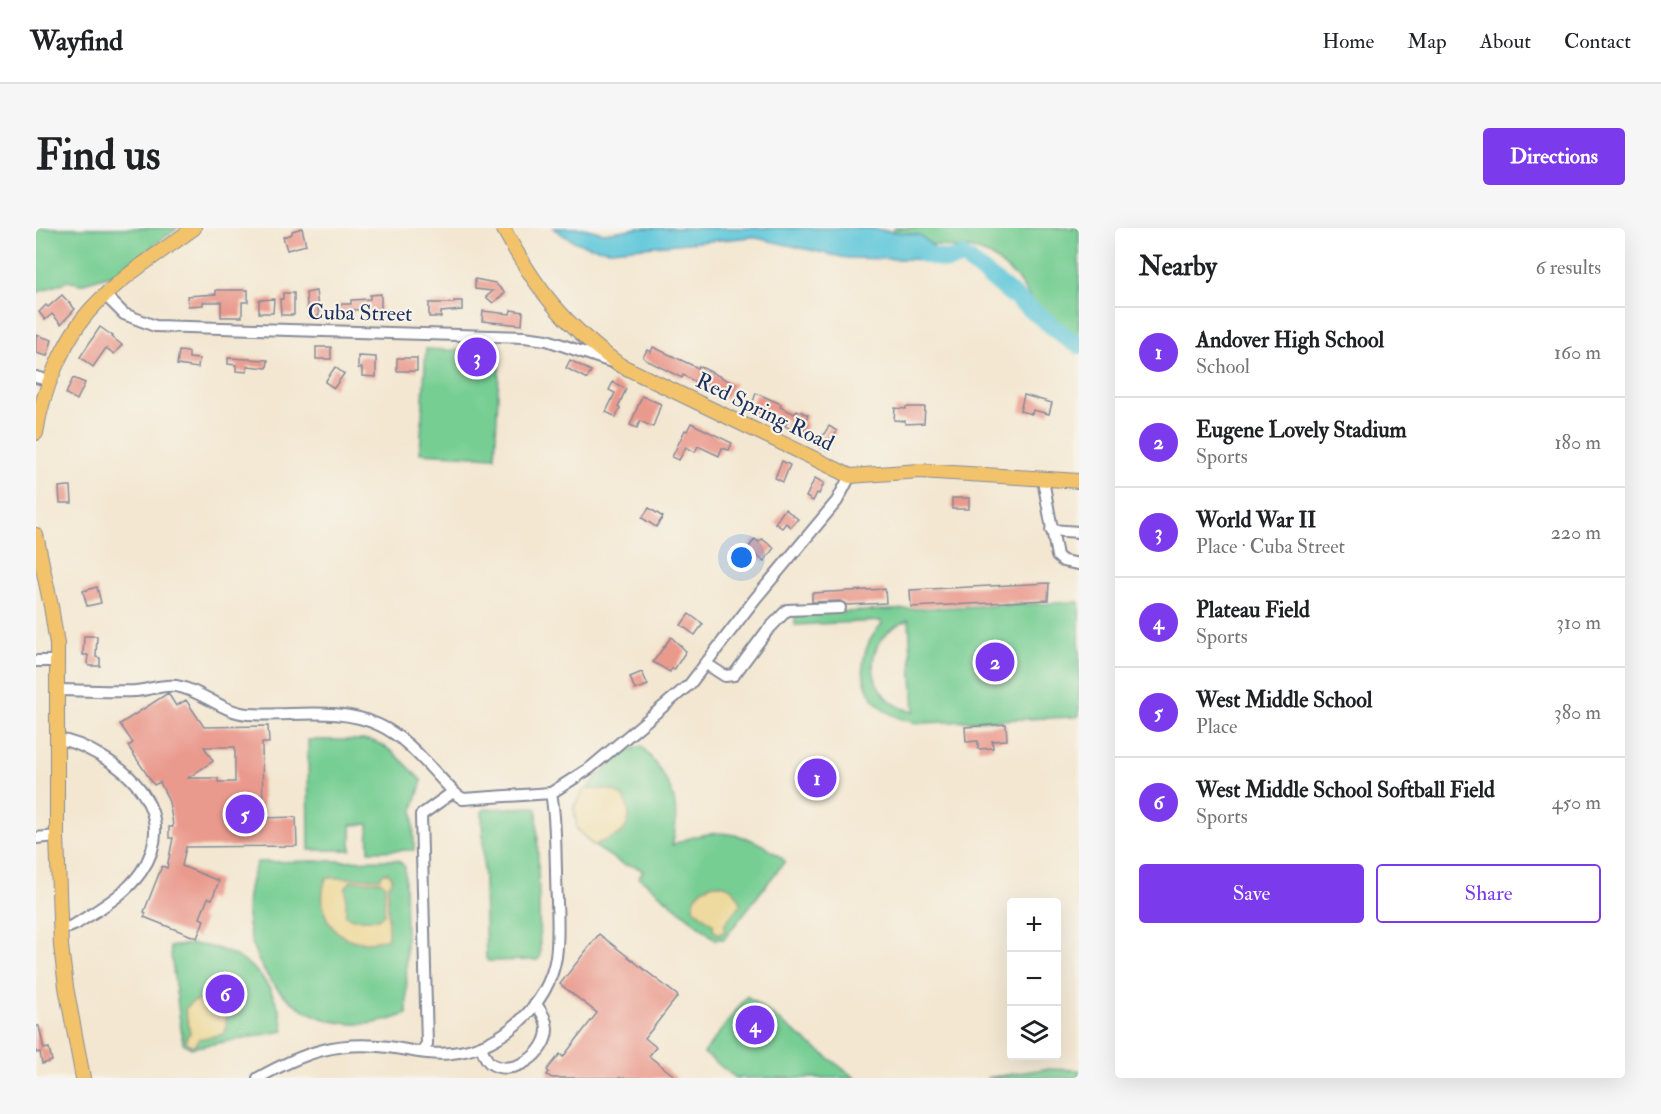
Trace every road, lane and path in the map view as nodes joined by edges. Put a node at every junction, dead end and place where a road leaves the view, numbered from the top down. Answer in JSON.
{"nodes":[{"id":1,"x":194,"y":228,"type":"edge"},
{"id":2,"x":503,"y":228,"type":"edge"},
{"id":3,"x":105,"y":295,"type":"junction"},
{"id":4,"x":621,"y":365,"type":"junction"},
{"id":5,"x":43,"y":379,"type":"edge"},
{"id":6,"x":36,"y":433,"type":"edge"},
{"id":7,"x":850,"y":476,"type":"junction"},
{"id":8,"x":1043,"y":480,"type":"junction"},
{"id":9,"x":1079,"y":481,"type":"edge"},
{"id":10,"x":1051,"y":531,"type":"junction"},
{"id":11,"x":1079,"y":532,"type":"edge"},
{"id":12,"x":36,"y":535,"type":"edge"},
{"id":13,"x":1079,"y":564,"type":"edge"},
{"id":14,"x":40,"y":572,"type":"edge"},
{"id":15,"x":840,"y":608,"type":"dead end"},
{"id":16,"x":57,"y":661,"type":"junction"},
{"id":17,"x":36,"y":662,"type":"edge"},
{"id":18,"x":705,"y":663,"type":"junction"},
{"id":19,"x":57,"y":690,"type":"junction"},
{"id":20,"x":57,"y":739,"type":"junction"},
{"id":21,"x":453,"y":792,"type":"junction"},
{"id":22,"x":550,"y":793,"type":"junction"},
{"id":23,"x":57,"y":836,"type":"junction"},
{"id":24,"x":36,"y":838,"type":"edge"},
{"id":25,"x":60,"y":928,"type":"junction"},
{"id":26,"x":536,"y":1004,"type":"junction"},
{"id":27,"x":481,"y":1047,"type":"junction"},
{"id":28,"x":422,"y":1051,"type":"junction"},
{"id":29,"x":83,"y":1078,"type":"edge"},
{"id":30,"x":258,"y":1078,"type":"edge"}],
"edges":[{"from":1,"to":3,"type":"main road"},
{"from":2,"to":4,"type":"main road","name":"Red Spring Road"},
{"from":3,"to":4,"type":"street","name":"Cuba Street"},
{"from":3,"to":5,"type":"main road"},
{"from":4,"to":7,"type":"main road","name":"Red Spring Road"},
{"from":5,"to":6,"type":"main road"},
{"from":7,"to":8,"type":"main road","name":"Red Spring Road"},
{"from":7,"to":18,"type":"street"},
{"from":8,"to":9,"type":"main road","name":"Red Spring Road"},
{"from":8,"to":10,"type":"street"},
{"from":10,"to":11,"type":"street"},
{"from":10,"to":13,"type":"street"},
{"from":12,"to":14,"type":"main road"},
{"from":14,"to":16,"type":"main road"},
{"from":15,"to":18,"type":"street"},
{"from":16,"to":17,"type":"street"},
{"from":16,"to":19,"type":"main road"},
{"from":18,"to":22,"type":"street"},
{"from":19,"to":20,"type":"main road"},
{"from":19,"to":21,"type":"street"},
{"from":20,"to":23,"type":"main road"},
{"from":20,"to":25,"type":"street"},
{"from":21,"to":22,"type":"street"},
{"from":21,"to":28,"type":"street"},
{"from":22,"to":26,"type":"street"},
{"from":23,"to":24,"type":"street"},
{"from":23,"to":25,"type":"main road"},
{"from":25,"to":29,"type":"main road"},
{"from":26,"to":27,"type":"street"},
{"from":26,"to":27,"type":"street"},
{"from":27,"to":28,"type":"street"},
{"from":28,"to":30,"type":"street"}]}
